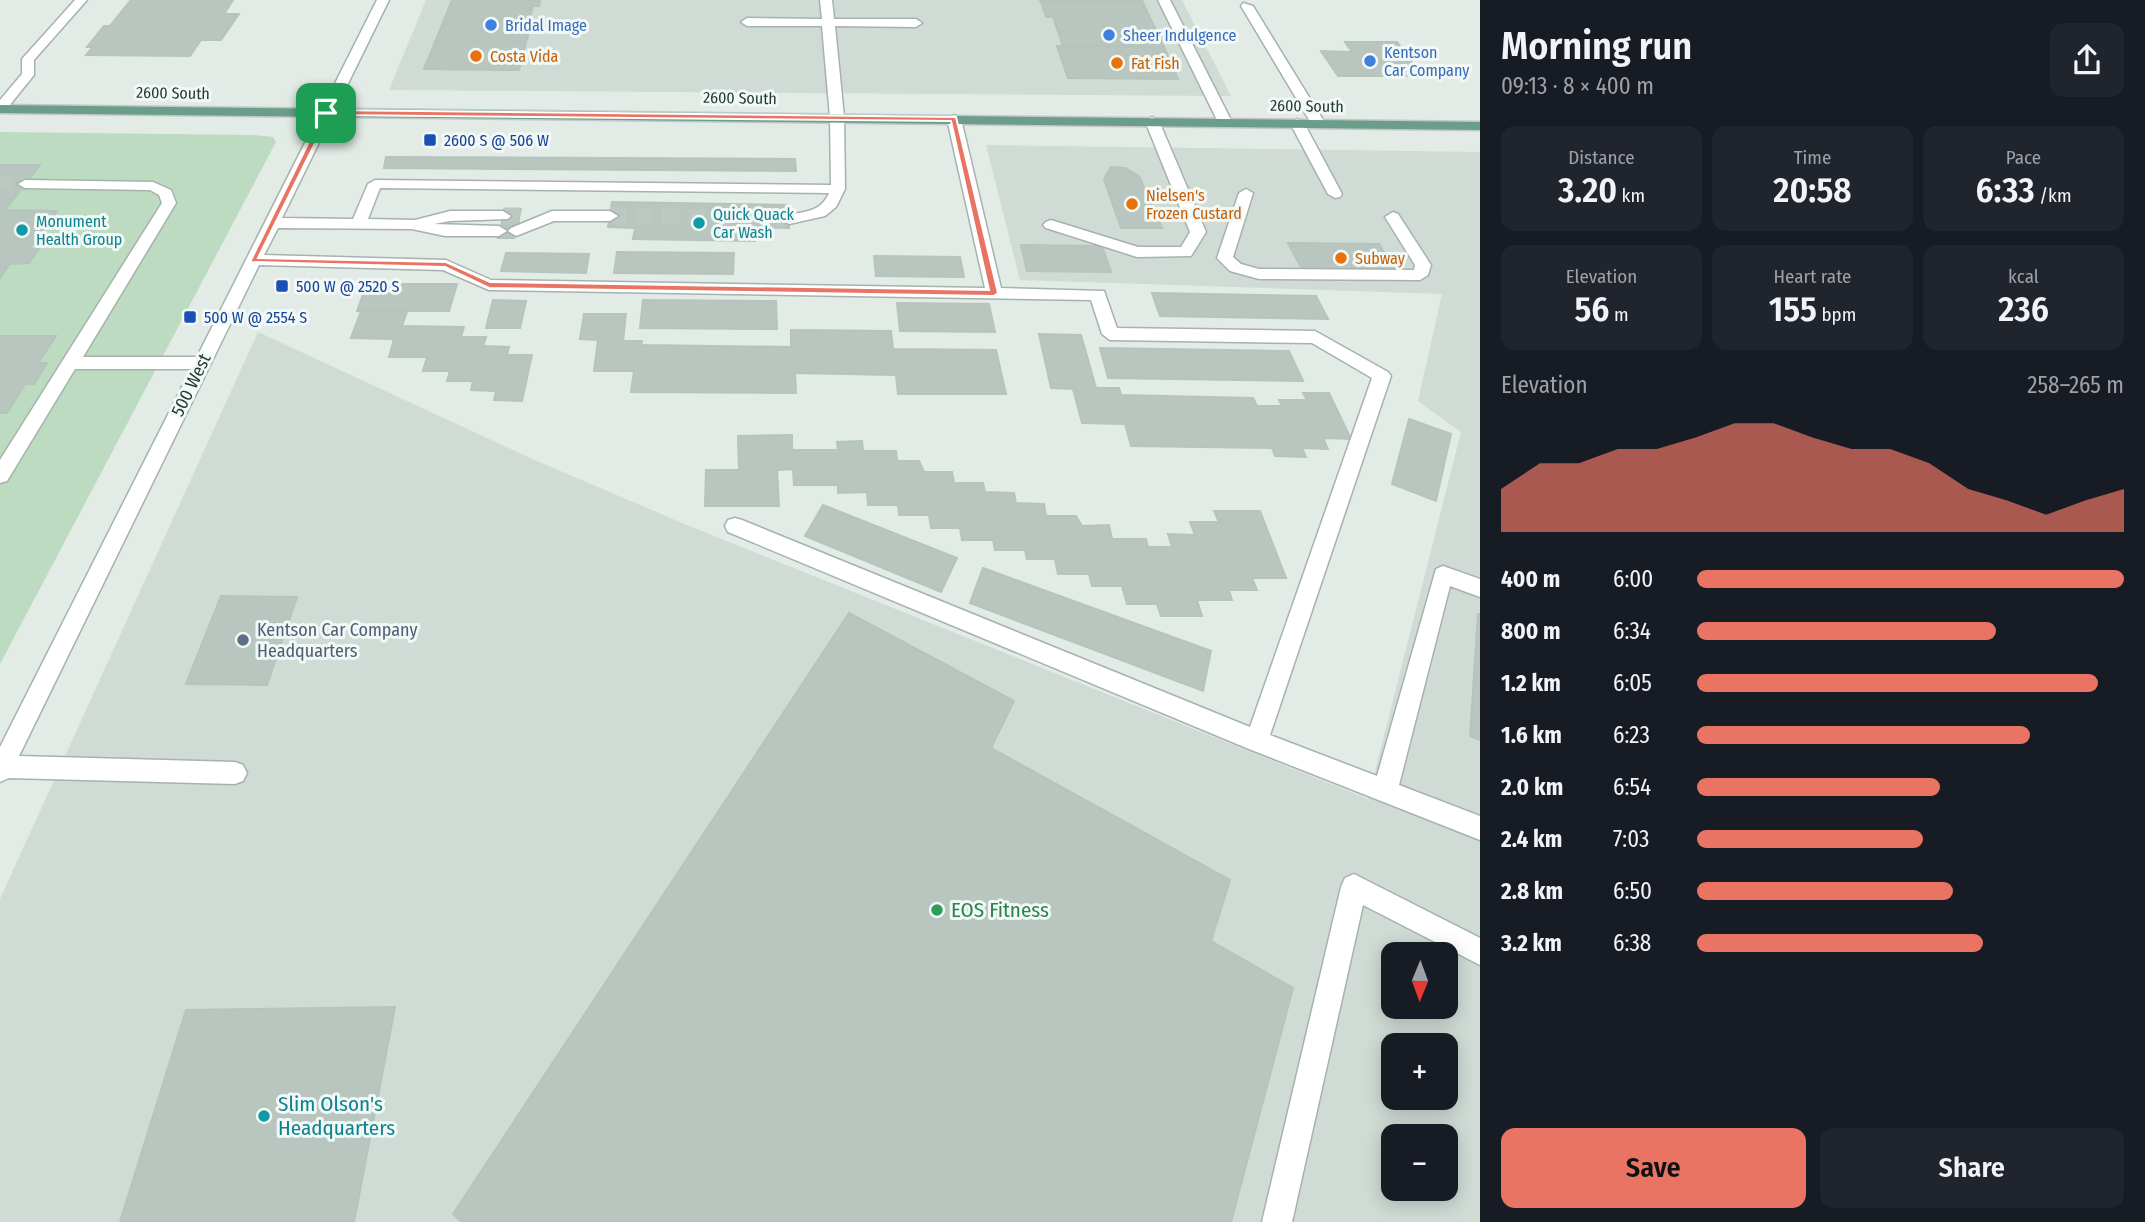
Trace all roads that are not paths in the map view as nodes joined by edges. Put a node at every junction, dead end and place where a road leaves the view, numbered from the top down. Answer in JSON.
{"nodes":[{"id":1,"x":81,"y":0,"type":"edge"},
{"id":2,"x":383,"y":0,"type":"edge"},
{"id":3,"x":826,"y":0,"type":"edge"},
{"id":4,"x":1164,"y":0,"type":"edge"},
{"id":5,"x":1247,"y":6,"type":"dead end"},
{"id":6,"x":747,"y":22,"type":"dead end"},
{"id":7,"x":827,"y":23,"type":"junction"},
{"id":8,"x":916,"y":23,"type":"dead end"},
{"id":9,"x":0,"y":109,"type":"edge"},
{"id":10,"x":326,"y":113,"type":"junction"},
{"id":11,"x":836,"y":117,"type":"junction"},
{"id":12,"x":954,"y":118,"type":"junction"},
{"id":13,"x":1152,"y":121,"type":"junction"},
{"id":14,"x":1225,"y":122,"type":"junction"},
{"id":15,"x":1297,"y":123,"type":"junction"},
{"id":16,"x":1318,"y":123,"type":"junction"},
{"id":17,"x":1480,"y":126,"type":"edge"},
{"id":18,"x":25,"y":184,"type":"tunnel mouth"},
{"id":19,"x":559,"y":186,"type":"junction"},
{"id":20,"x":838,"y":189,"type":"junction"},
{"id":21,"x":1246,"y":193,"type":"dead end"},
{"id":22,"x":1335,"y":194,"type":"dead end"},
{"id":23,"x":610,"y":216,"type":"tunnel mouth"},
{"id":24,"x":1393,"y":217,"type":"dead end"},
{"id":25,"x":547,"y":218,"type":"junction"},
{"id":26,"x":789,"y":219,"type":"tunnel mouth"},
{"id":27,"x":271,"y":223,"type":"junction"},
{"id":28,"x":501,"y":223,"type":"tunnel mouth"},
{"id":29,"x":518,"y":223,"type":"tunnel mouth"},
{"id":30,"x":358,"y":224,"type":"junction"},
{"id":31,"x":1051,"y":225,"type":"dead end"},
{"id":32,"x":253,"y":260,"type":"junction"},
{"id":33,"x":994,"y":293,"type":"junction"},
{"id":34,"x":71,"y":363,"type":"junction"},
{"id":35,"x":202,"y":363,"type":"junction"},
{"id":36,"x":0,"y":476,"type":"edge"},
{"id":37,"x":734,"y":526,"type":"dead end"},
{"id":38,"x":1480,"y":588,"type":"edge"},
{"id":39,"x":1258,"y":741,"type":"junction"},
{"id":40,"x":1,"y":769,"type":"edge"},
{"id":41,"x":234,"y":773,"type":"dead end"},
{"id":42,"x":1385,"y":791,"type":"junction"},
{"id":43,"x":1480,"y":828,"type":"edge"},
{"id":44,"x":1480,"y":952,"type":"edge"},
{"id":45,"x":1277,"y":1222,"type":"edge"}],
"edges":[{"from":1,"to":9,"type":"street"},
{"from":2,"to":10,"type":"street","name":"500 West"},
{"from":3,"to":7,"type":"street"},
{"from":4,"to":14,"type":"street"},
{"from":5,"to":16,"type":"street"},
{"from":6,"to":7,"type":"street"},
{"from":7,"to":8,"type":"street"},
{"from":7,"to":11,"type":"street"},
{"from":9,"to":10,"type":"main road","name":"2600 South"},
{"from":10,"to":11,"type":"main road","name":"2600 South"},
{"from":10,"to":27,"type":"street","name":"500 West"},
{"from":11,"to":12,"type":"main road","name":"2600 South"},
{"from":11,"to":20,"type":"street"},
{"from":12,"to":13,"type":"main road","name":"2600 South"},
{"from":12,"to":33,"type":"street"},
{"from":13,"to":14,"type":"main road","name":"2600 South"},
{"from":13,"to":31,"type":"street"},
{"from":14,"to":15,"type":"main road","name":"2600 South"},
{"from":15,"to":16,"type":"main road","name":"2600 South"},
{"from":15,"to":22,"type":"street"},
{"from":16,"to":17,"type":"main road","name":"2600 South"},
{"from":18,"to":34,"type":"street"},
{"from":19,"to":20,"type":"street"},
{"from":19,"to":25,"type":"street"},
{"from":19,"to":30,"type":"street"},
{"from":20,"to":26,"type":"street"},
{"from":21,"to":24,"type":"street"},
{"from":23,"to":25,"type":"street"},
{"from":25,"to":29,"type":"street"},
{"from":27,"to":30,"type":"street"},
{"from":27,"to":32,"type":"street","name":"500 West"},
{"from":28,"to":30,"type":"street"},
{"from":32,"to":33,"type":"street"},
{"from":32,"to":35,"type":"street","name":"500 West"},
{"from":33,"to":39,"type":"street"},
{"from":34,"to":35,"type":"street"},
{"from":34,"to":36,"type":"street"},
{"from":35,"to":40,"type":"street","name":"500 West"},
{"from":37,"to":39,"type":"street"},
{"from":38,"to":42,"type":"street"},
{"from":39,"to":42,"type":"street"},
{"from":40,"to":41,"type":"street"},
{"from":42,"to":43,"type":"street"},
{"from":44,"to":45,"type":"street"}]}
